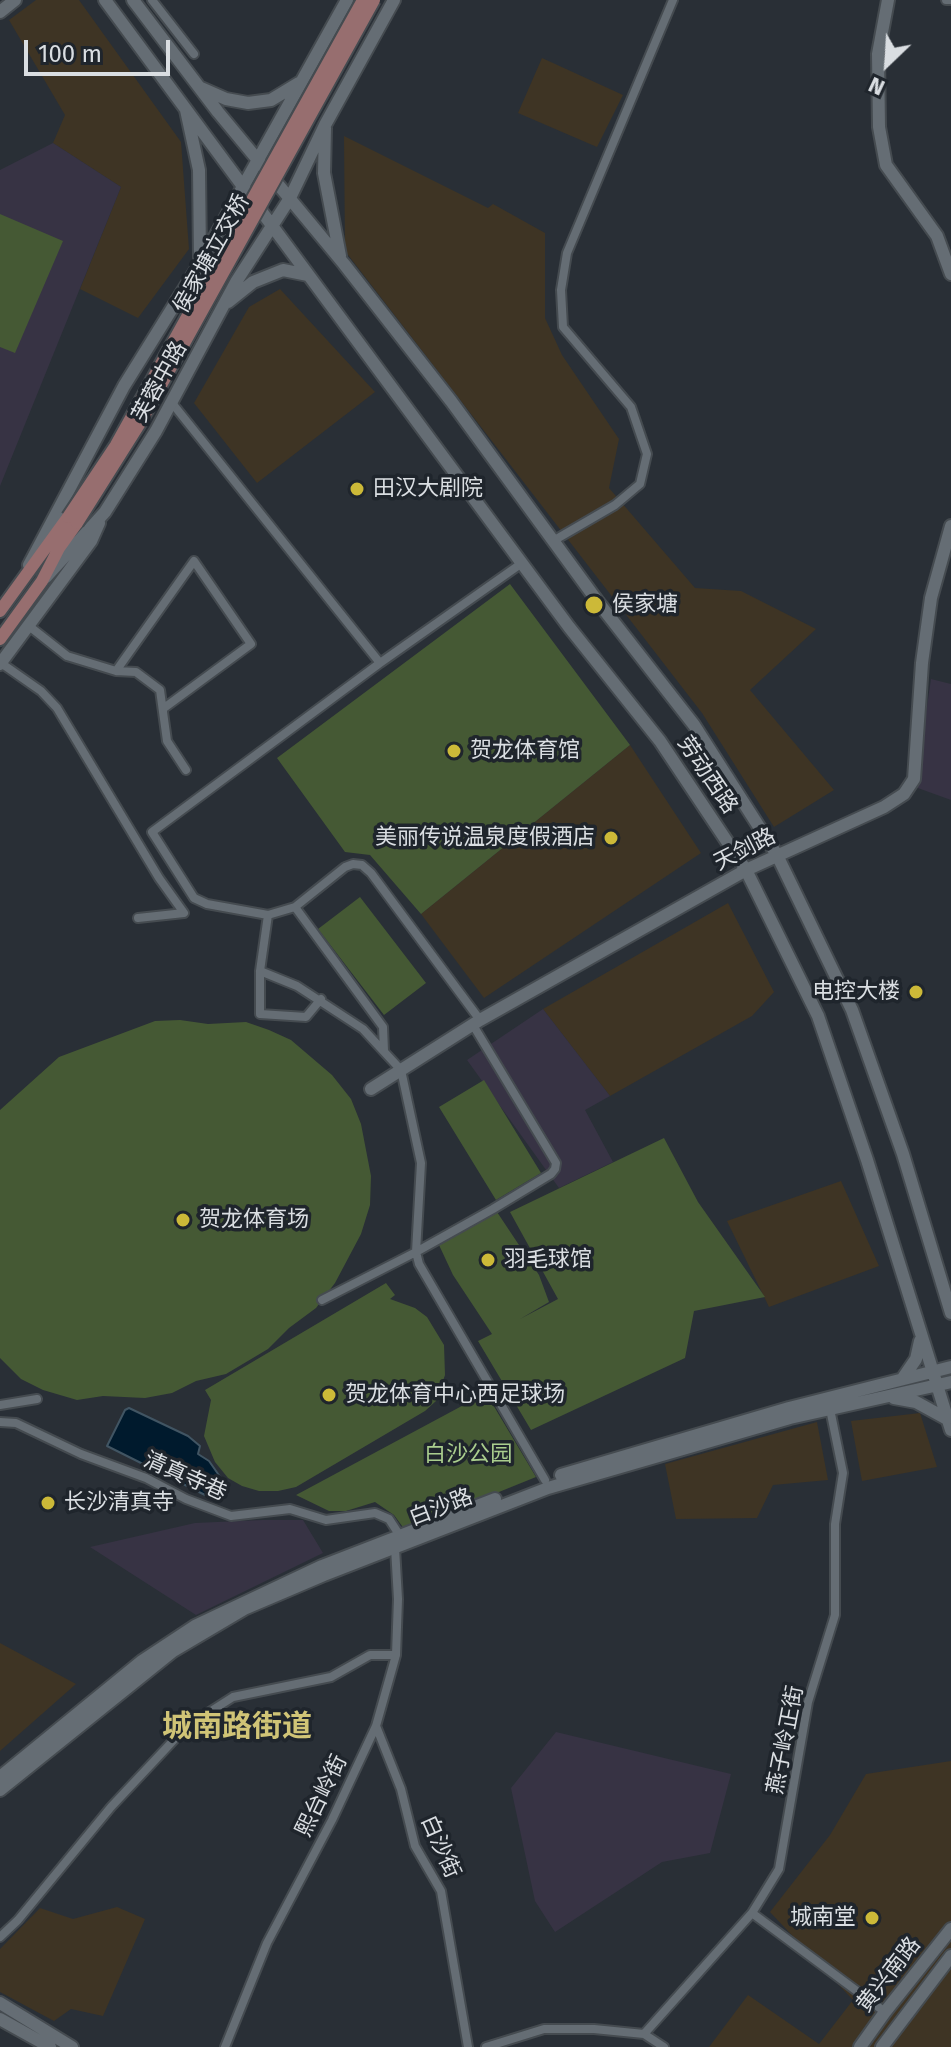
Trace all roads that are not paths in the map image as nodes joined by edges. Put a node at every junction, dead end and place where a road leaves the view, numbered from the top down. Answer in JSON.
{"nodes":[{"id":1,"x":15,"y":0,"type":"edge"},
{"id":2,"x":105,"y":0,"type":"edge"},
{"id":3,"x":133,"y":0,"type":"edge"},
{"id":4,"x":152,"y":0,"type":"edge"},
{"id":5,"x":347,"y":0,"type":"edge"},
{"id":6,"x":363,"y":0,"type":"edge"},
{"id":7,"x":374,"y":0,"type":"edge"},
{"id":8,"x":394,"y":0,"type":"edge"},
{"id":9,"x":673,"y":0,"type":"edge"},
{"id":10,"x":888,"y":0,"type":"edge"},
{"id":11,"x":0,"y":12,"type":"edge"},
{"id":12,"x":194,"y":54,"type":"dead end"},
{"id":13,"x":302,"y":81,"type":"junction"},
{"id":14,"x":200,"y":87,"type":"junction"},
{"id":15,"x":184,"y":105,"type":"junction"},
{"id":16,"x":325,"y":125,"type":"junction"},
{"id":17,"x":258,"y":161,"type":"junction"},
{"id":18,"x":243,"y":187,"type":"junction"},
{"id":19,"x":290,"y":198,"type":"junction"},
{"id":20,"x":273,"y":227,"type":"junction"},
{"id":21,"x":341,"y":259,"type":"junction"},
{"id":22,"x":201,"y":262,"type":"junction"},
{"id":23,"x":951,"y":274,"type":"edge"},
{"id":24,"x":308,"y":275,"type":"junction"},
{"id":25,"x":226,"y":304,"type":"junction"},
{"id":26,"x":172,"y":403,"type":"junction"},
{"id":27,"x":105,"y":512,"type":"junction"},
{"id":28,"x":73,"y":520,"type":"junction"},
{"id":29,"x":951,"y":526,"type":"edge"},
{"id":30,"x":553,"y":541,"type":"junction"},
{"id":31,"x":522,"y":563,"type":"junction"},
{"id":32,"x":42,"y":581,"type":"junction"},
{"id":33,"x":20,"y":583,"type":"junction"},
{"id":34,"x":0,"y":611,"type":"edge"},
{"id":35,"x":29,"y":626,"type":"junction"},
{"id":36,"x":0,"y":639,"type":"edge"},
{"id":37,"x":380,"y":663,"type":"junction"},
{"id":38,"x":1,"y":664,"type":"edge"},
{"id":39,"x":116,"y":671,"type":"junction"},
{"id":40,"x":164,"y":708,"type":"junction"},
{"id":41,"x":186,"y":770,"type":"dead end"},
{"id":42,"x":777,"y":855,"type":"junction"},
{"id":43,"x":746,"y":870,"type":"junction"},
{"id":44,"x":295,"y":907,"type":"junction"},
{"id":45,"x":268,"y":915,"type":"junction"},
{"id":46,"x":138,"y":918,"type":"dead end"},
{"id":47,"x":260,"y":971,"type":"junction"},
{"id":48,"x":321,"y":999,"type":"junction"},
{"id":49,"x":477,"y":1023,"type":"junction"},
{"id":50,"x":384,"y":1051,"type":"junction"},
{"id":51,"x":401,"y":1070,"type":"junction"},
{"id":52,"x":371,"y":1089,"type":"dead end"},
{"id":53,"x":416,"y":1252,"type":"junction"},
{"id":54,"x":322,"y":1300,"type":"dead end"},
{"id":55,"x":951,"y":1313,"type":"edge"},
{"id":56,"x":921,"y":1338,"type":"junction"},
{"id":57,"x":951,"y":1367,"type":"edge"},
{"id":58,"x":931,"y":1370,"type":"junction"},
{"id":59,"x":903,"y":1378,"type":"junction"},
{"id":60,"x":951,"y":1382,"type":"edge"},
{"id":61,"x":936,"y":1386,"type":"junction"},
{"id":62,"x":887,"y":1397,"type":"junction"},
{"id":63,"x":37,"y":1399,"type":"dead end"},
{"id":64,"x":0,"y":1405,"type":"edge"},
{"id":65,"x":830,"y":1409,"type":"junction"},
{"id":66,"x":0,"y":1422,"type":"edge"},
{"id":67,"x":949,"y":1424,"type":"edge"},
{"id":68,"x":545,"y":1480,"type":"junction"},
{"id":69,"x":397,"y":1542,"type":"junction"},
{"id":70,"x":396,"y":1655,"type":"junction"},
{"id":71,"x":376,"y":1726,"type":"junction"},
{"id":72,"x":0,"y":1777,"type":"edge"},
{"id":73,"x":0,"y":1790,"type":"edge"},
{"id":74,"x":752,"y":1913,"type":"junction"},
{"id":75,"x":951,"y":1929,"type":"edge"},
{"id":76,"x":0,"y":1937,"type":"edge"},
{"id":77,"x":951,"y":1956,"type":"edge"},
{"id":78,"x":0,"y":2003,"type":"edge"},
{"id":79,"x":885,"y":2012,"type":"junction"},
{"id":80,"x":4,"y":2022,"type":"edge"},
{"id":81,"x":644,"y":2034,"type":"junction"},
{"id":82,"x":50,"y":2047,"type":"edge"},
{"id":83,"x":72,"y":2047,"type":"edge"},
{"id":84,"x":225,"y":2047,"type":"edge"},
{"id":85,"x":468,"y":2047,"type":"edge"},
{"id":86,"x":486,"y":2047,"type":"edge"},
{"id":87,"x":664,"y":2047,"type":"edge"},
{"id":88,"x":860,"y":2047,"type":"edge"},
{"id":89,"x":882,"y":2047,"type":"edge"}],
"edges":[{"from":1,"to":11,"type":"street"},
{"from":2,"to":15,"type":"street","name":"劳动西路"},
{"from":3,"to":14,"type":"street","name":"劳动西路"},
{"from":4,"to":12,"type":"street"},
{"from":5,"to":13,"type":"street"},
{"from":6,"to":28,"type":"main road","name":"侯家塘立交桥","bridge":true},
{"from":7,"to":28,"type":"main road","name":"侯家塘立交桥","bridge":true},
{"from":8,"to":16,"type":"street","name":"芙蓉中路"},
{"from":9,"to":30,"type":"street"},
{"from":10,"to":23,"type":"street"},
{"from":13,"to":14,"type":"street"},
{"from":13,"to":17,"type":"street"},
{"from":14,"to":17,"type":"street","name":"劳动西路"},
{"from":15,"to":18,"type":"street","name":"劳动西路"},
{"from":15,"to":22,"type":"street"},
{"from":16,"to":19,"type":"street","name":"芙蓉中路"},
{"from":16,"to":21,"type":"street"},
{"from":17,"to":18,"type":"street","name":"芙蓉中路"},
{"from":17,"to":19,"type":"street","name":"劳动西路"},
{"from":18,"to":20,"type":"street","name":"劳动西路"},
{"from":18,"to":22,"type":"street","name":"芙蓉中路"},
{"from":19,"to":20,"type":"street","name":"芙蓉中路"},
{"from":19,"to":21,"type":"street","name":"劳动西路"},
{"from":20,"to":24,"type":"street","name":"劳动西路"},
{"from":20,"to":25,"type":"street","name":"芙蓉中路"},
{"from":21,"to":30,"type":"street","name":"劳动西路"},
{"from":22,"to":33,"type":"street","name":"芙蓉中路"},
{"from":24,"to":25,"type":"street"},
{"from":24,"to":31,"type":"street","name":"劳动西路"},
{"from":25,"to":26,"type":"street","name":"芙蓉中路"},
{"from":26,"to":27,"type":"street","name":"芙蓉中路"},
{"from":26,"to":37,"type":"street"},
{"from":27,"to":32,"type":"street","name":"芙蓉中路"},
{"from":27,"to":35,"type":"street"},
{"from":28,"to":32,"type":"main road"},
{"from":28,"to":33,"type":"main road"},
{"from":29,"to":42,"type":"street","name":"天剑路"},
{"from":30,"to":42,"type":"street","name":"劳动西路"},
{"from":31,"to":37,"type":"street"},
{"from":31,"to":43,"type":"street","name":"劳动西路"},
{"from":32,"to":36,"type":"main road","name":"芙蓉中路"},
{"from":33,"to":34,"type":"main road","name":"芙蓉中路"},
{"from":35,"to":38,"type":"street"},
{"from":35,"to":39,"type":"street"},
{"from":37,"to":45,"type":"street"},
{"from":38,"to":46,"type":"street"},
{"from":39,"to":40,"type":"street"},
{"from":39,"to":40,"type":"street"},
{"from":40,"to":41,"type":"street"},
{"from":42,"to":43,"type":"street","name":"天剑路"},
{"from":42,"to":55,"type":"street","name":"劳动西路"},
{"from":43,"to":49,"type":"street","name":"天剑路"},
{"from":43,"to":56,"type":"street","name":"劳动西路"},
{"from":44,"to":45,"type":"street"},
{"from":44,"to":49,"type":"street"},
{"from":44,"to":50,"type":"street"},
{"from":45,"to":47,"type":"street"},
{"from":47,"to":48,"type":"street"},
{"from":47,"to":48,"type":"street"},
{"from":48,"to":50,"type":"street"},
{"from":49,"to":51,"type":"street","name":"天剑路"},
{"from":49,"to":53,"type":"street"},
{"from":50,"to":51,"type":"street"},
{"from":51,"to":52,"type":"street","name":"天剑路"},
{"from":51,"to":53,"type":"street"},
{"from":53,"to":54,"type":"street"},
{"from":53,"to":68,"type":"street"},
{"from":56,"to":58,"type":"street","name":"劳动西路"},
{"from":56,"to":59,"type":"street"},
{"from":57,"to":58,"type":"street","name":"白沙路"},
{"from":58,"to":59,"type":"street","name":"白沙路"},
{"from":58,"to":61,"type":"street","name":"劳动西路"},
{"from":59,"to":68,"type":"street","name":"白沙路"},
{"from":60,"to":61,"type":"street","name":"白沙路"},
{"from":61,"to":62,"type":"street","name":"白沙路"},
{"from":61,"to":67,"type":"street","name":"劳动西路"},
{"from":62,"to":65,"type":"street","name":"白沙路"},
{"from":62,"to":67,"type":"street"},
{"from":63,"to":64,"type":"street"},
{"from":65,"to":69,"type":"street","name":"白沙路"},
{"from":65,"to":74,"type":"street","name":"燕子岭正街"},
{"from":66,"to":69,"type":"street","name":"清真寺巷"},
{"from":68,"to":69,"type":"street","name":"白沙路"},
{"from":69,"to":70,"type":"street","name":"熙台岭街"},
{"from":69,"to":72,"type":"street","name":"白沙路"},
{"from":69,"to":73,"type":"street","name":"白沙路"},
{"from":70,"to":71,"type":"street","name":"熙台岭街"},
{"from":70,"to":76,"type":"street"},
{"from":71,"to":84,"type":"street","name":"熙台岭街"},
{"from":71,"to":85,"type":"street","name":"白沙街"},
{"from":74,"to":79,"type":"street"},
{"from":74,"to":81,"type":"street","name":"燕子岭正街"},
{"from":75,"to":79,"type":"street","name":"黄兴南路"},
{"from":77,"to":89,"type":"street","name":"黄兴南路"},
{"from":78,"to":83,"type":"street"},
{"from":79,"to":88,"type":"street","name":"黄兴南路"},
{"from":80,"to":82,"type":"street"},
{"from":81,"to":86,"type":"street"},
{"from":81,"to":87,"type":"street"}]}
